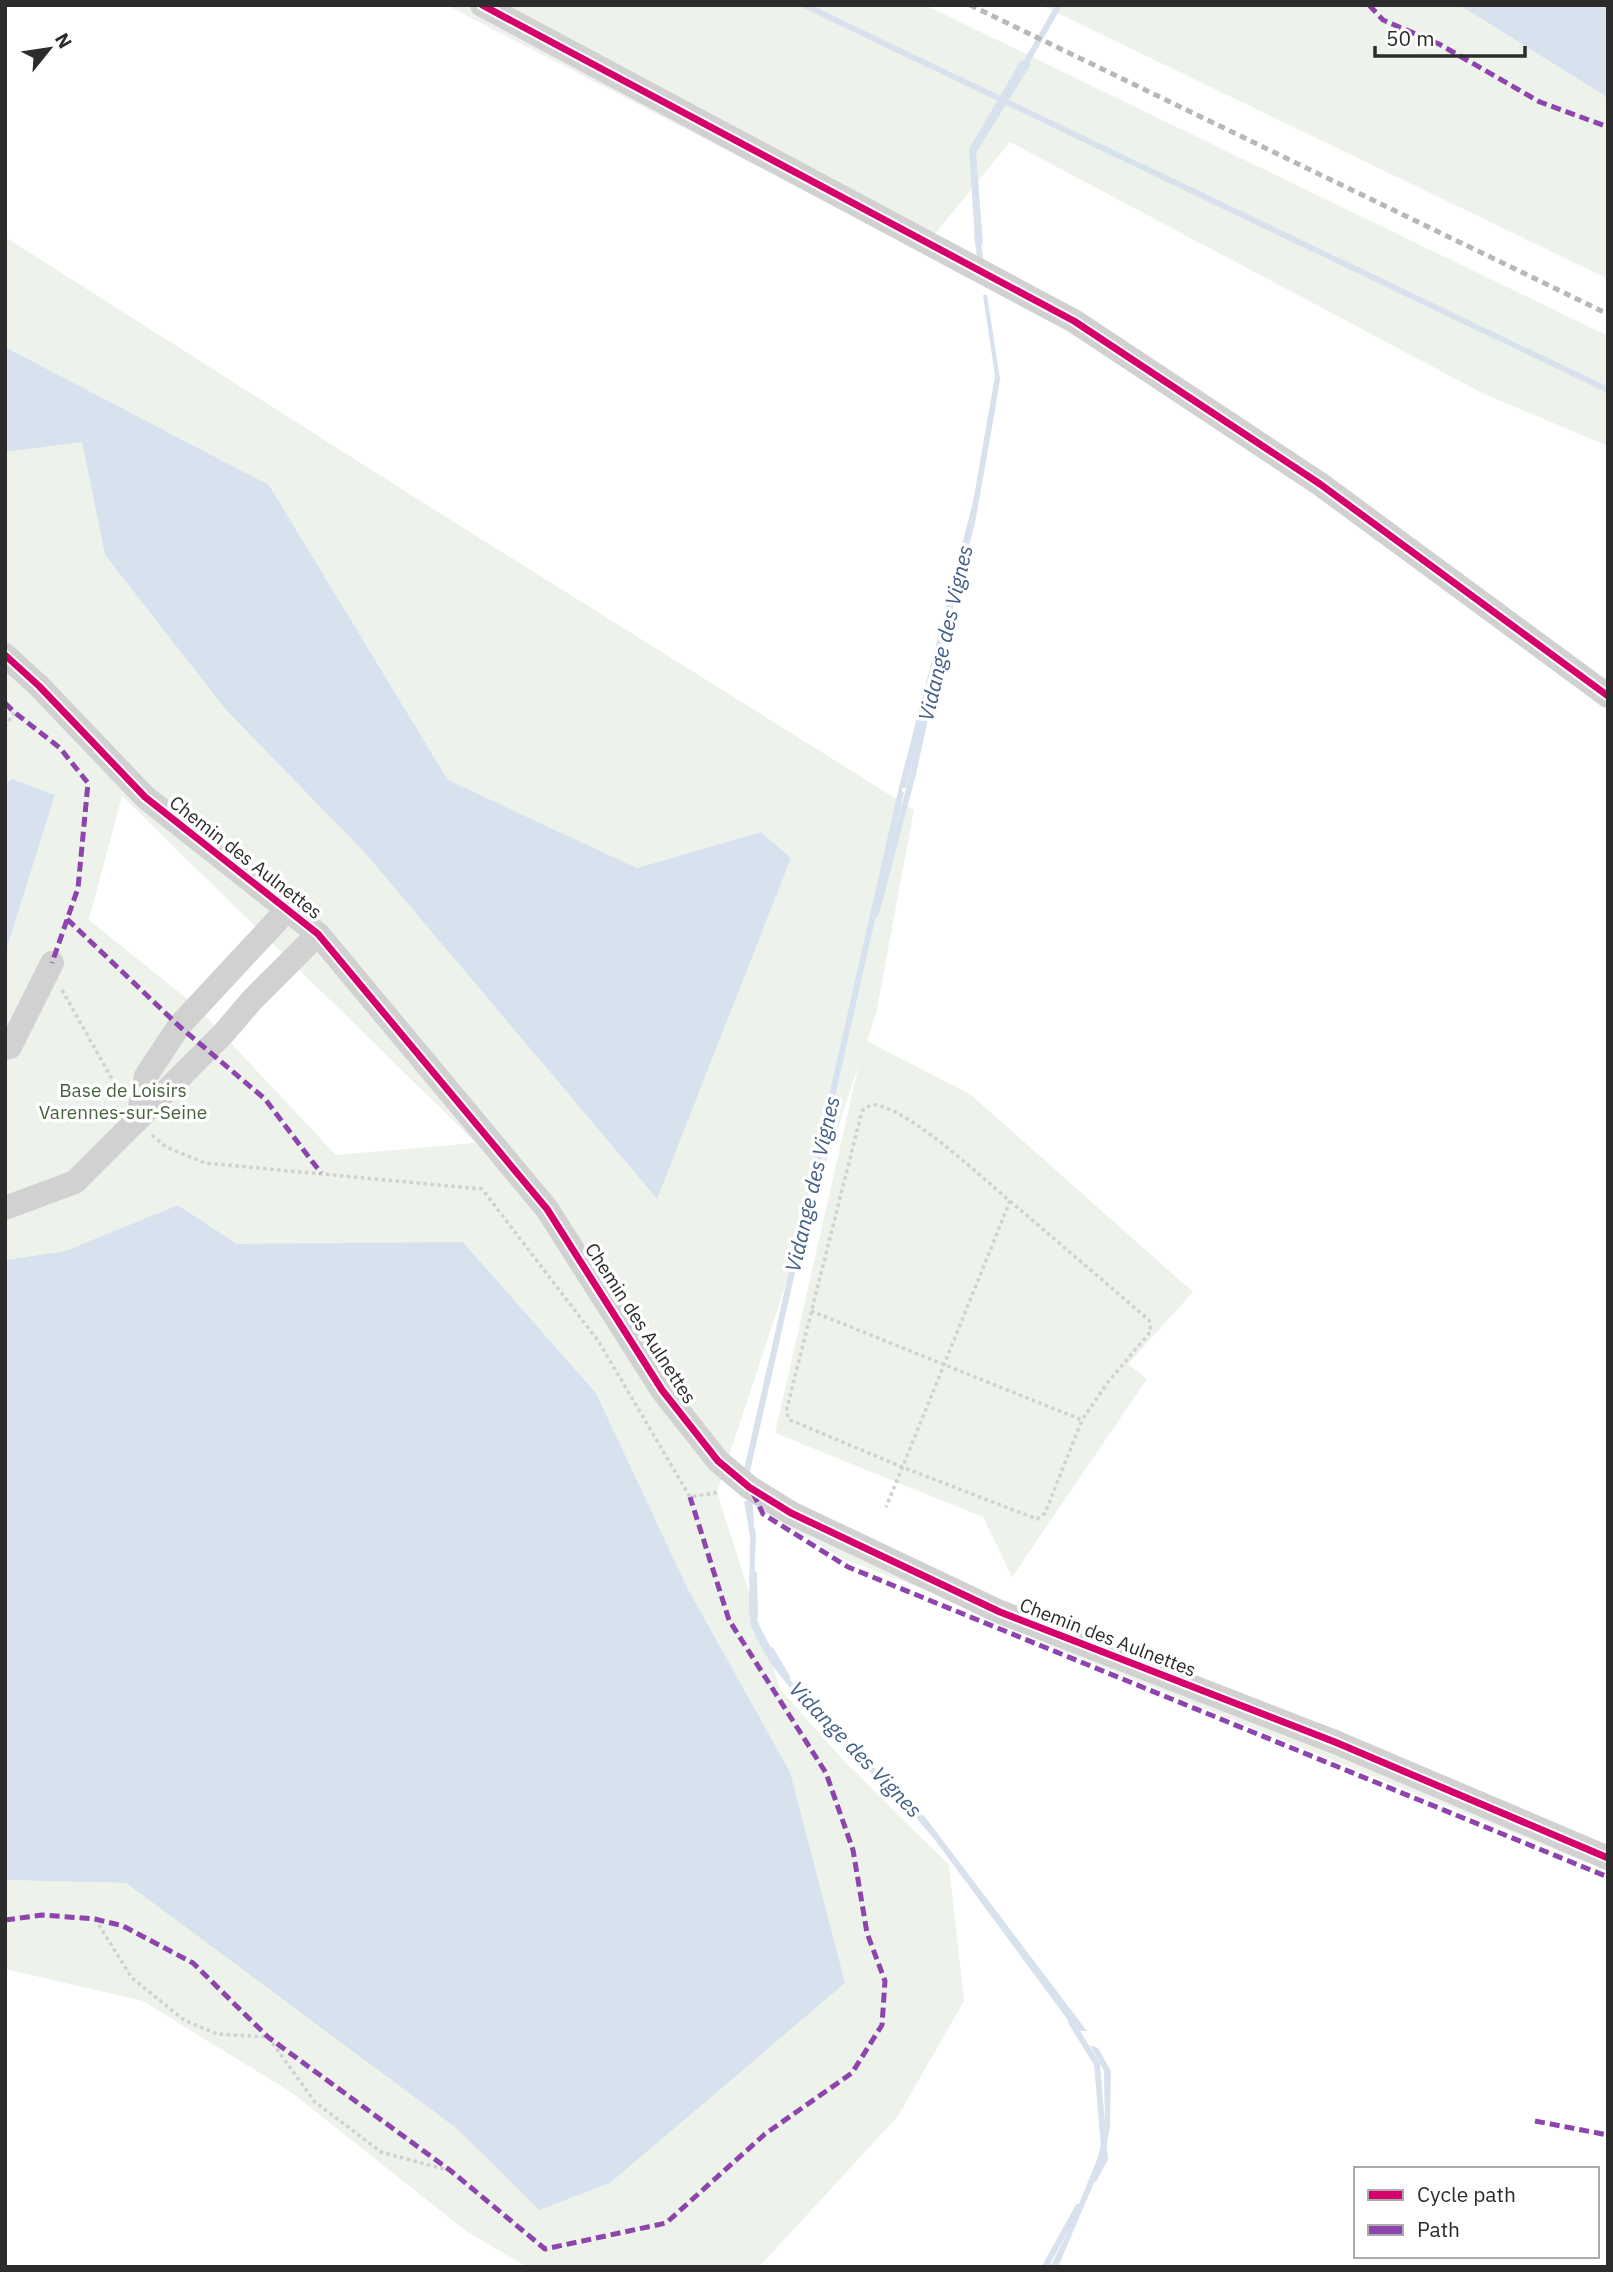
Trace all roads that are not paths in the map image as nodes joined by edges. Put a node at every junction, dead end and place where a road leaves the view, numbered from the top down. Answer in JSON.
{"nodes":[{"id":1,"x":482,"y":5,"type":"edge"},
{"id":2,"x":5,"y":655,"type":"edge"},
{"id":3,"x":1608,"y":696,"type":"edge"},
{"id":4,"x":286,"y":911,"type":"junction"},
{"id":5,"x":318,"y":934,"type":"junction"},
{"id":6,"x":52,"y":963,"type":"road end"},
{"id":7,"x":5,"y":1048,"type":"edge"},
{"id":8,"x":137,"y":1121,"type":"junction"},
{"id":9,"x":5,"y":1208,"type":"edge"},
{"id":10,"x":1608,"y":1858,"type":"edge"}],
"edges":[{"from":1,"to":3,"type":"street"},
{"from":2,"to":4,"type":"street","name":"Chemin des Aulnettes"},
{"from":4,"to":5,"type":"street","name":"Chemin des Aulnettes"},
{"from":4,"to":8,"type":"street"},
{"from":5,"to":8,"type":"street"},
{"from":5,"to":10,"type":"street","name":"Chemin des Aulnettes"},
{"from":6,"to":7,"type":"street"},
{"from":8,"to":9,"type":"street"}]}
